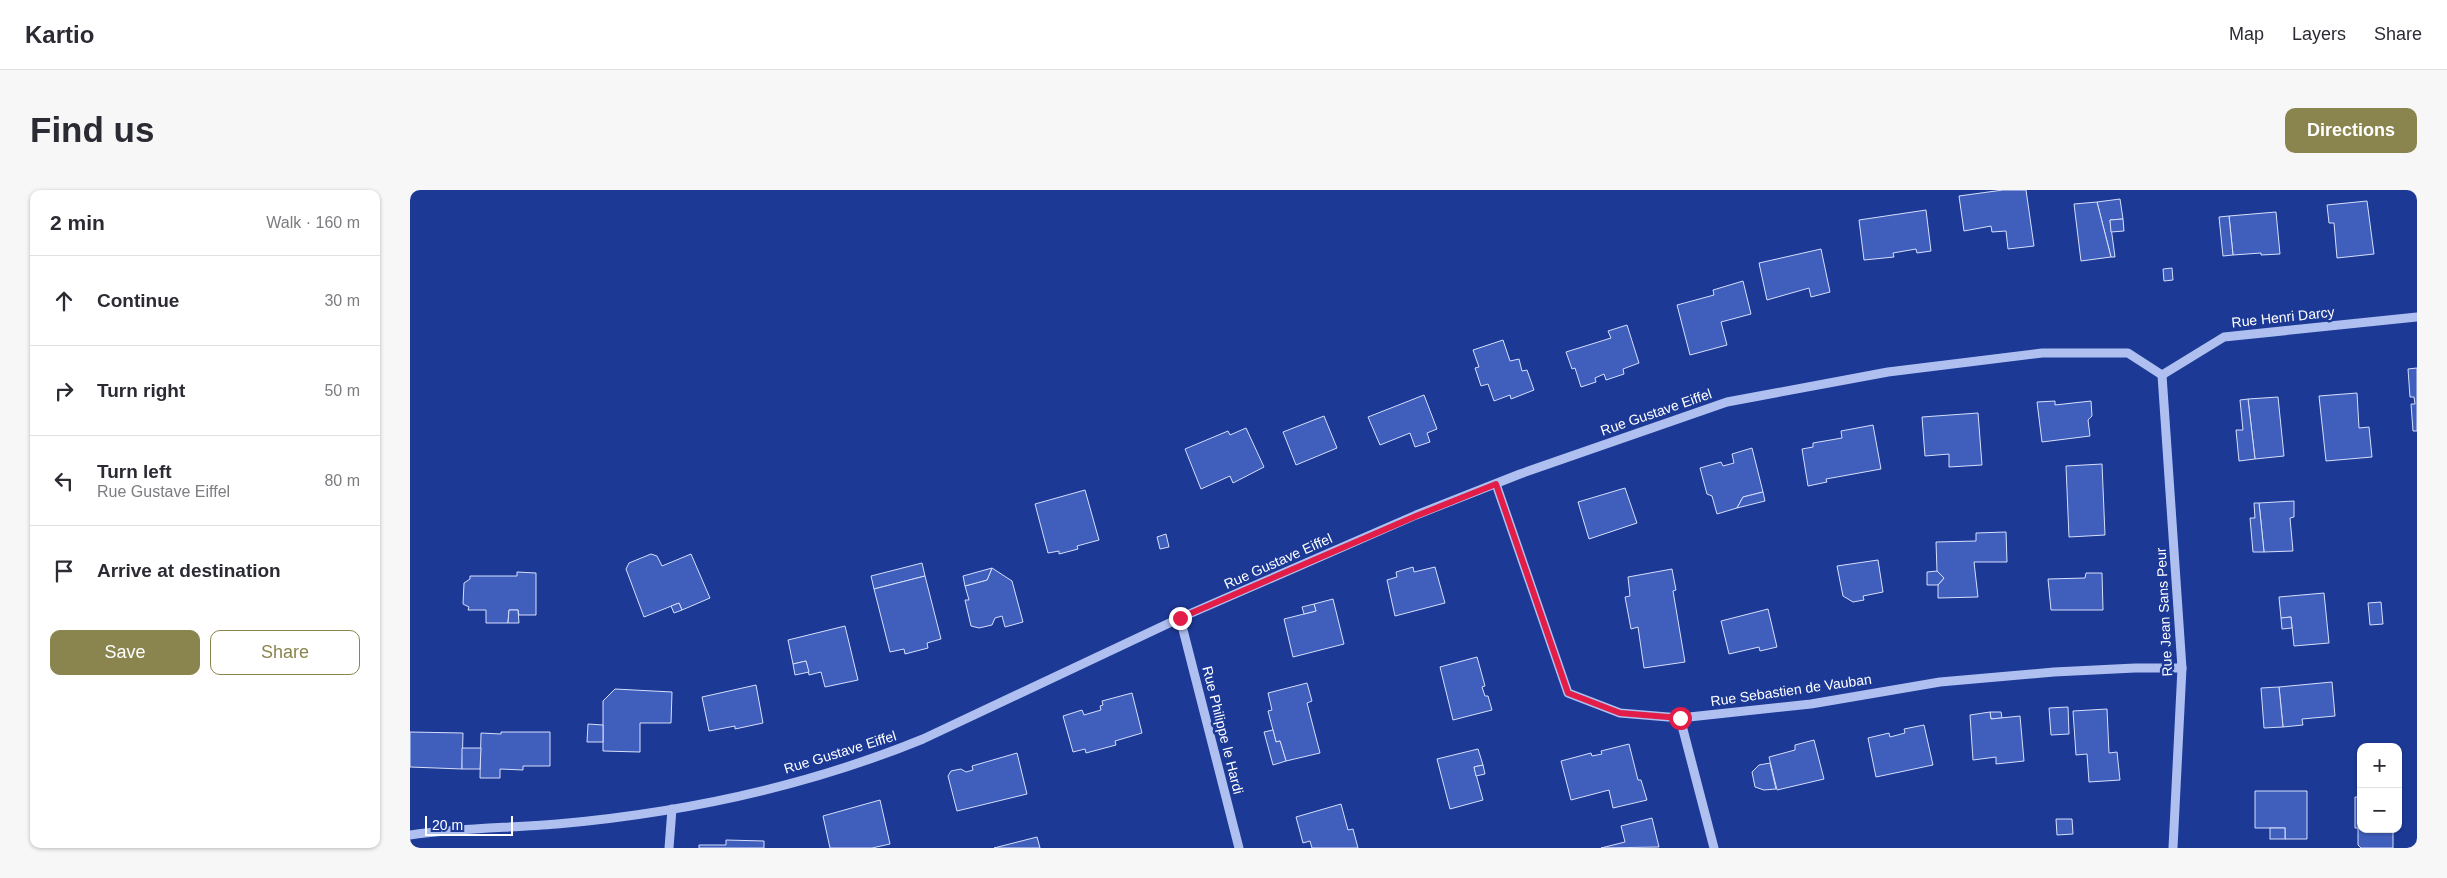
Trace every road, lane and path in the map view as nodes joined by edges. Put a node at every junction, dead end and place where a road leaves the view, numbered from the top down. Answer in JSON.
{"nodes":[{"id":1,"x":2417,"y":316,"type":"edge"},
{"id":2,"x":2162,"y":376,"type":"junction"},
{"id":3,"x":1496,"y":484,"type":"junction"},
{"id":4,"x":1180,"y":618,"type":"junction"},
{"id":5,"x":2182,"y":668,"type":"junction"},
{"id":6,"x":1680,"y":718,"type":"junction"},
{"id":7,"x":672,"y":809,"type":"junction"},
{"id":8,"x":410,"y":835,"type":"edge"},
{"id":9,"x":669,"y":848,"type":"edge"},
{"id":10,"x":1239,"y":848,"type":"edge"},
{"id":11,"x":1714,"y":848,"type":"edge"},
{"id":12,"x":2173,"y":848,"type":"edge"}],
"edges":[{"from":1,"to":2,"type":"street","name":"Rue Henri Darcy"},
{"from":2,"to":3,"type":"street","name":"Rue Gustave Eiffel"},
{"from":2,"to":5,"type":"street","name":"Rue Jean Sans Peur"},
{"from":3,"to":4,"type":"street","name":"Rue Gustave Eiffel"},
{"from":3,"to":6,"type":"street","name":"Rue Sebastien de Vauban"},
{"from":4,"to":7,"type":"street","name":"Rue Gustave Eiffel"},
{"from":4,"to":10,"type":"street","name":"Rue Philippe le Hardi"},
{"from":5,"to":6,"type":"street","name":"Rue Sebastien de Vauban"},
{"from":5,"to":12,"type":"street","name":"Rue Jean Sans Peur"},
{"from":6,"to":11,"type":"street"},
{"from":7,"to":8,"type":"street","name":"Rue Gustave Eiffel"},
{"from":7,"to":9,"type":"street"}]}
